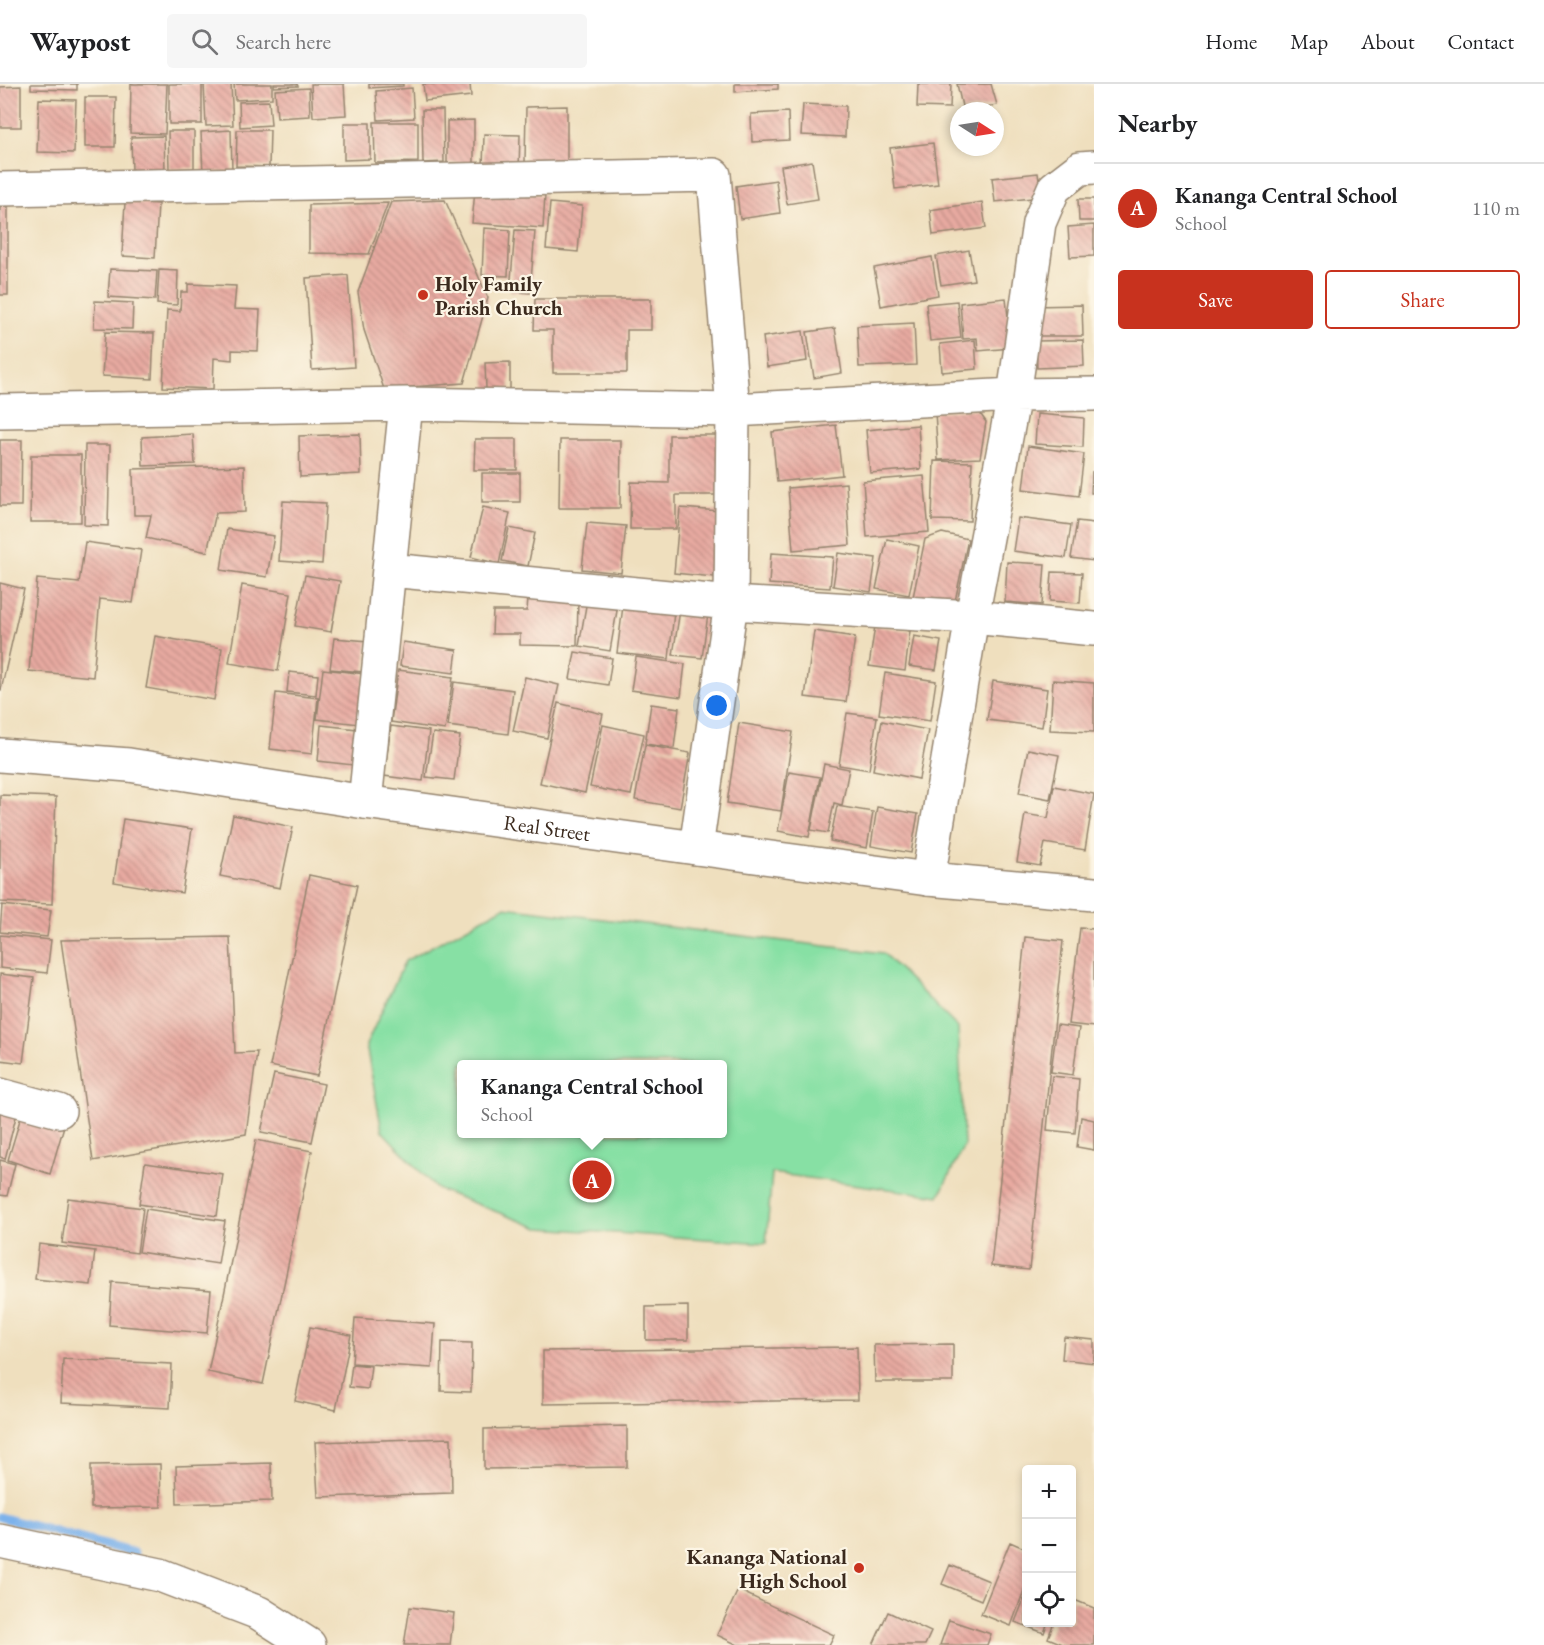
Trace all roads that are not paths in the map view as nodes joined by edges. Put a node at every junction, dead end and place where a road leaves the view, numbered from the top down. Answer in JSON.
{"nodes":[{"id":1,"x":1094,"y":167,"type":"edge"},
{"id":2,"x":0,"y":189,"type":"edge"},
{"id":3,"x":1094,"y":394,"type":"edge"},
{"id":4,"x":1014,"y":395,"type":"junction"},
{"id":5,"x":406,"y":404,"type":"junction"},
{"id":6,"x":733,"y":410,"type":"junction"},
{"id":7,"x":0,"y":411,"type":"edge"},
{"id":8,"x":390,"y":570,"type":"junction"},
{"id":9,"x":731,"y":603,"type":"junction"},
{"id":10,"x":972,"y":617,"type":"junction"},
{"id":11,"x":1094,"y":629,"type":"edge"},
{"id":12,"x":0,"y":754,"type":"edge"},
{"id":13,"x":365,"y":802,"type":"junction"},
{"id":14,"x":696,"y":848,"type":"junction"},
{"id":15,"x":928,"y":879,"type":"junction"},
{"id":16,"x":1094,"y":894,"type":"edge"},
{"id":17,"x":0,"y":1095,"type":"edge"},
{"id":18,"x":59,"y":1111,"type":"dead end"},
{"id":19,"x":0,"y":1541,"type":"edge"},
{"id":20,"x":309,"y":1645,"type":"edge"}],
"edges":[{"from":1,"to":4,"type":"main road"},
{"from":2,"to":6,"type":"main road"},
{"from":3,"to":4,"type":"main road"},
{"from":4,"to":6,"type":"main road"},
{"from":4,"to":10,"type":"main road"},
{"from":5,"to":6,"type":"main road"},
{"from":5,"to":7,"type":"main road"},
{"from":5,"to":8,"type":"main road"},
{"from":6,"to":9,"type":"main road"},
{"from":8,"to":9,"type":"main road"},
{"from":8,"to":13,"type":"main road"},
{"from":9,"to":10,"type":"main road"},
{"from":9,"to":14,"type":"main road"},
{"from":10,"to":11,"type":"main road"},
{"from":10,"to":15,"type":"main road"},
{"from":12,"to":13,"type":"main road","name":"Real Street"},
{"from":13,"to":14,"type":"main road","name":"Real Street"},
{"from":14,"to":15,"type":"main road","name":"Real Street"},
{"from":15,"to":16,"type":"main road","name":"Real Street"},
{"from":17,"to":18,"type":"main road"},
{"from":19,"to":20,"type":"main road"}]}
